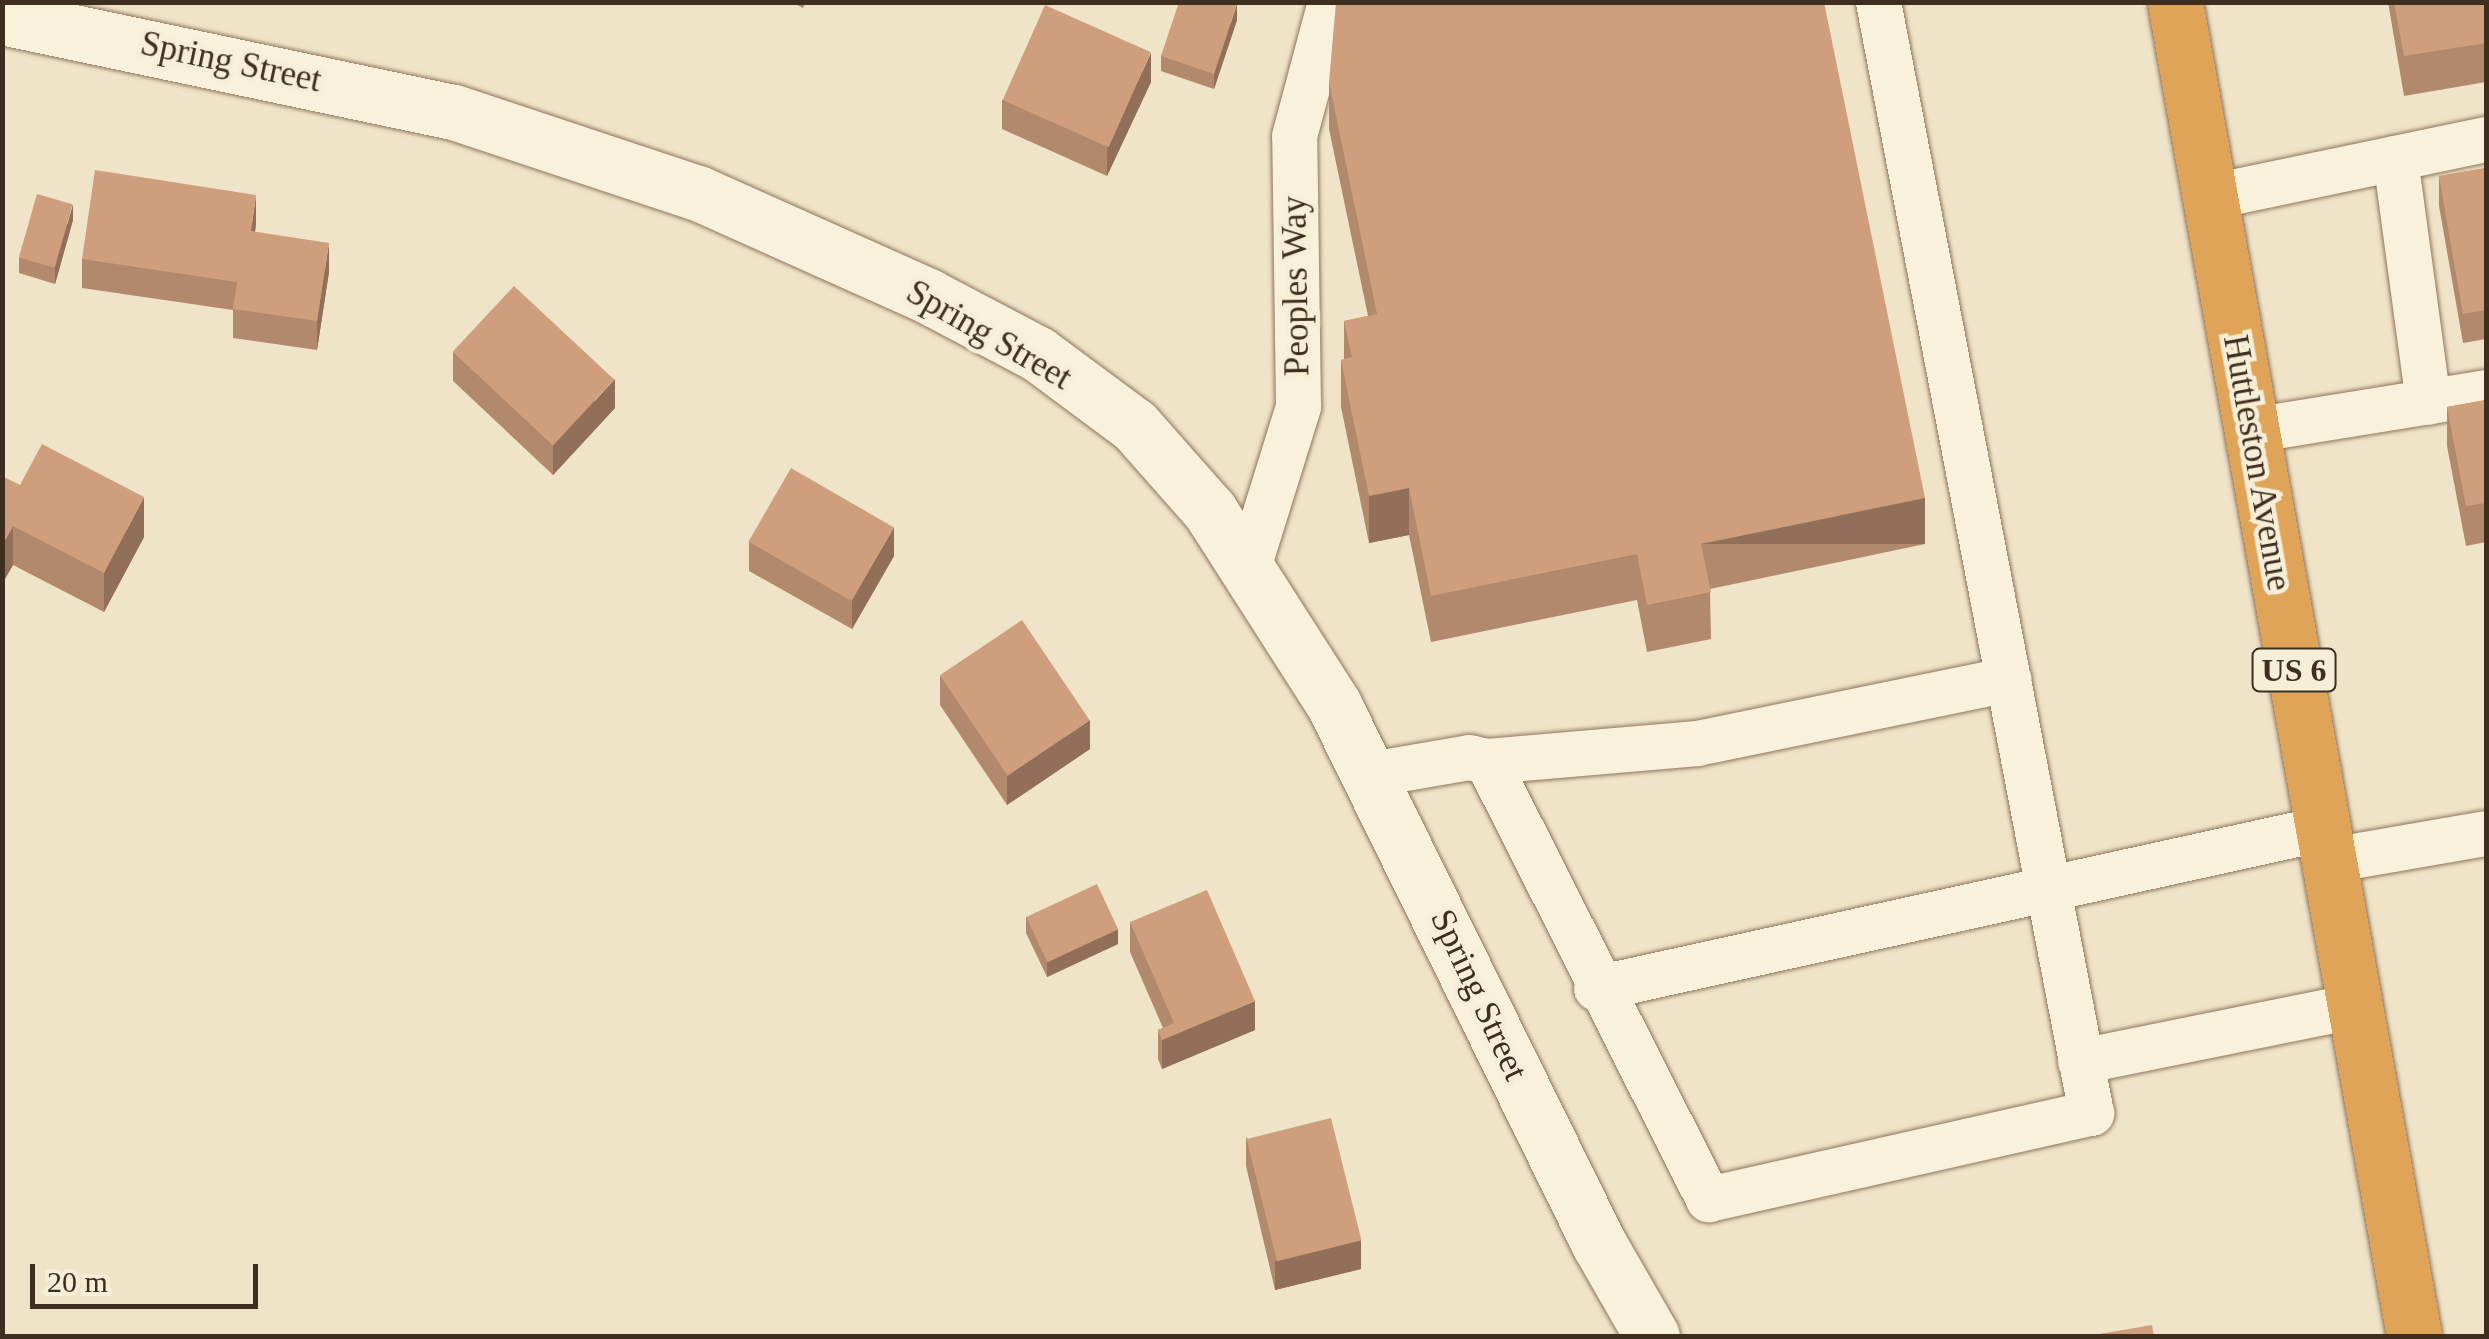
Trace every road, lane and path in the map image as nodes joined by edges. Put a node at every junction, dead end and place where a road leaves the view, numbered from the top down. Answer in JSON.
{"nodes":[{"id":1,"x":1330,"y":2,"type":"edge"},
{"id":2,"x":1878,"y":2,"type":"edge"},
{"id":3,"x":2174,"y":2,"type":"edge"},
{"id":4,"x":2,"y":17,"type":"edge"},
{"id":5,"x":2486,"y":140,"type":"edge"},
{"id":6,"x":2395,"y":158,"type":"junction"},
{"id":7,"x":2208,"y":198,"type":"junction"},
{"id":8,"x":2486,"y":392,"type":"edge"},
{"id":9,"x":2428,"y":402,"type":"junction"},
{"id":10,"x":2251,"y":430,"type":"junction"},
{"id":11,"x":1248,"y":567,"type":"junction"},
{"id":12,"x":2008,"y":679,"type":"junction"},
{"id":13,"x":1487,"y":762,"type":"junction"},
{"id":14,"x":1370,"y":774,"type":"junction"},
{"id":15,"x":2486,"y":833,"type":"edge"},
{"id":16,"x":2326,"y":844,"type":"junction"},
{"id":17,"x":2047,"y":892,"type":"junction"},
{"id":18,"x":1596,"y":988,"type":"junction"},
{"id":19,"x":2354,"y":1006,"type":"junction"},
{"id":20,"x":2080,"y":1061,"type":"junction"},
{"id":21,"x":1652,"y":1336,"type":"edge"},
{"id":22,"x":2414,"y":1336,"type":"edge"}],
"edges":[{"from":1,"to":11,"type":"lane","name":"Peoples Way"},
{"from":2,"to":12,"type":"lane"},
{"from":3,"to":7,"type":"highway","name":"Huttleston Avenue","number":"US 6"},
{"from":4,"to":11,"type":"street","name":"Spring Street"},
{"from":5,"to":6,"type":"lane"},
{"from":6,"to":7,"type":"lane"},
{"from":6,"to":9,"type":"lane"},
{"from":7,"to":10,"type":"highway","name":"Huttleston Avenue","number":"US 6"},
{"from":8,"to":9,"type":"lane"},
{"from":9,"to":10,"type":"lane"},
{"from":10,"to":16,"type":"highway","name":"Huttleston Avenue","number":"US 6"},
{"from":11,"to":14,"type":"street","name":"Spring Street"},
{"from":12,"to":13,"type":"lane"},
{"from":12,"to":17,"type":"lane"},
{"from":13,"to":14,"type":"lane"},
{"from":13,"to":18,"type":"lane"},
{"from":14,"to":21,"type":"street","name":"Spring Street"},
{"from":15,"to":16,"type":"lane"},
{"from":16,"to":17,"type":"lane"},
{"from":16,"to":19,"type":"highway","name":"Huttleston Avenue","number":"US 6"},
{"from":17,"to":18,"type":"lane"},
{"from":17,"to":20,"type":"lane"},
{"from":18,"to":20,"type":"lane"},
{"from":19,"to":20,"type":"lane"},
{"from":19,"to":22,"type":"highway","name":"Huttleston Avenue","number":"US 6"}]}
